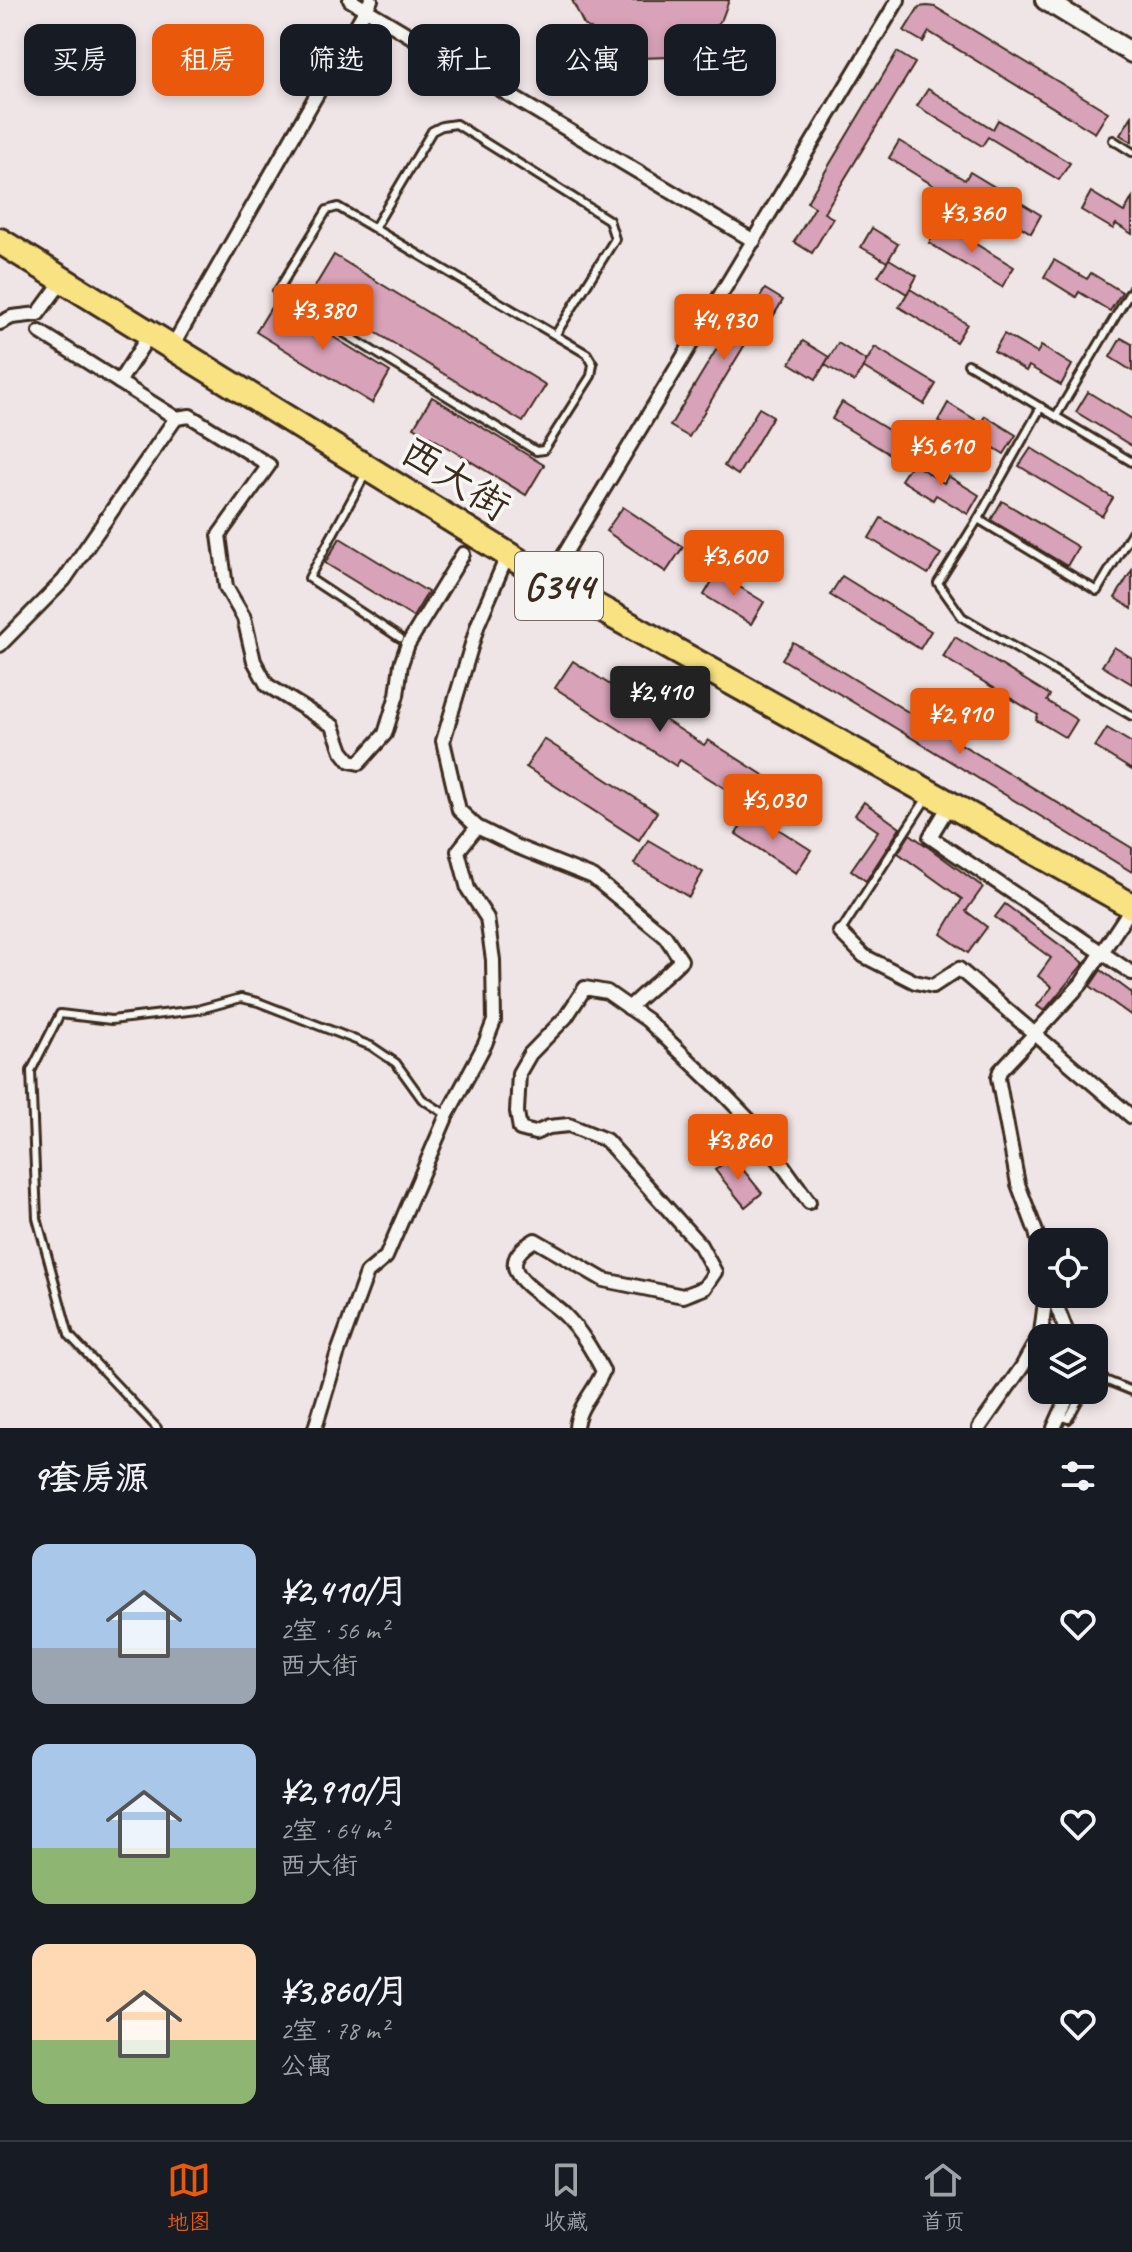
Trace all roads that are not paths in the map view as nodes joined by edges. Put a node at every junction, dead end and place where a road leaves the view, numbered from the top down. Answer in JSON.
{"nodes":[{"id":1,"x":350,"y":0,"type":"edge"},
{"id":2,"x":898,"y":0,"type":"edge"},
{"id":3,"x":1045,"y":0,"type":"edge"},
{"id":4,"x":368,"y":5,"type":"edge"},
{"id":5,"x":1132,"y":53,"type":"edge"},
{"id":6,"x":1113,"y":140,"type":"dead end"},
{"id":7,"x":1132,"y":152,"type":"edge"},
{"id":8,"x":375,"y":227,"type":"junction"},
{"id":9,"x":0,"y":241,"type":"edge"},
{"id":10,"x":754,"y":241,"type":"junction"},
{"id":11,"x":63,"y":280,"type":"junction"},
{"id":12,"x":1132,"y":289,"type":"edge"},
{"id":13,"x":0,"y":323,"type":"edge"},
{"id":14,"x":40,"y":332,"type":"dead end"},
{"id":15,"x":150,"y":334,"type":"junction"},
{"id":16,"x":556,"y":334,"type":"junction"},
{"id":17,"x":172,"y":347,"type":"junction"},
{"id":18,"x":968,"y":364,"type":"dead end"},
{"id":19,"x":119,"y":382,"type":"junction"},
{"id":20,"x":1041,"y":407,"type":"junction"},
{"id":21,"x":1056,"y":416,"type":"junction"},
{"id":22,"x":176,"y":418,"type":"junction"},
{"id":23,"x":1132,"y":462,"type":"edge"},
{"id":24,"x":369,"y":469,"type":"junction"},
{"id":25,"x":978,"y":519,"type":"junction"},
{"id":26,"x":1132,"y":532,"type":"edge"},
{"id":27,"x":463,"y":554,"type":"dead end"},
{"id":28,"x":508,"y":554,"type":"junction"},
{"id":29,"x":549,"y":580,"type":"junction"},
{"id":30,"x":400,"y":638,"type":"dead end"},
{"id":31,"x":0,"y":645,"type":"edge"},
{"id":32,"x":1132,"y":716,"type":"edge"},
{"id":33,"x":940,"y":799,"type":"junction"},
{"id":34,"x":477,"y":827,"type":"junction"},
{"id":35,"x":1132,"y":907,"type":"edge"},
{"id":36,"x":840,"y":932,"type":"joint"},
{"id":37,"x":1102,"y":953,"type":"junction"},
{"id":38,"x":1132,"y":973,"type":"edge"},
{"id":39,"x":629,"y":1008,"type":"junction"},
{"id":40,"x":1035,"y":1035,"type":"junction"},
{"id":41,"x":447,"y":1115,"type":"junction"},
{"id":42,"x":1132,"y":1117,"type":"edge"},
{"id":43,"x":809,"y":1202,"type":"dead end"},
{"id":44,"x":1034,"y":1228,"type":"edge"},
{"id":45,"x":1044,"y":1308,"type":"edge"},
{"id":46,"x":1108,"y":1381,"type":"edge"},
{"id":47,"x":1132,"y":1391,"type":"edge"},
{"id":48,"x":1077,"y":1404,"type":"edge"},
{"id":49,"x":1057,"y":1422,"type":"edge"},
{"id":50,"x":157,"y":1428,"type":"edge"},
{"id":51,"x":315,"y":1428,"type":"edge"},
{"id":52,"x":576,"y":1428,"type":"edge"},
{"id":53,"x":979,"y":1428,"type":"edge"}],
"edges":[{"from":1,"to":4,"type":"street"},
{"from":2,"to":10,"type":"street"},
{"from":3,"to":5,"type":"street"},
{"from":4,"to":10,"type":"street"},
{"from":4,"to":17,"type":"street"},
{"from":6,"to":7,"type":"lane"},
{"from":8,"to":16,"type":"lane"},
{"from":8,"to":16,"type":"lane"},
{"from":8,"to":16,"type":"lane"},
{"from":9,"to":11,"type":"highway","name":"西大街","number":"G344"},
{"from":10,"to":29,"type":"street"},
{"from":11,"to":13,"type":"street"},
{"from":11,"to":15,"type":"highway","name":"西大街","number":"G344"},
{"from":12,"to":21,"type":"lane"},
{"from":14,"to":19,"type":"street"},
{"from":15,"to":17,"type":"highway","name":"西大街","number":"G344"},
{"from":15,"to":19,"type":"street"},
{"from":17,"to":24,"type":"highway","name":"西大街","number":"G344"},
{"from":18,"to":20,"type":"lane"},
{"from":19,"to":22,"type":"street"},
{"from":20,"to":21,"type":"lane"},
{"from":20,"to":25,"type":"lane"},
{"from":21,"to":23,"type":"lane"},
{"from":22,"to":27,"type":"street"},
{"from":22,"to":31,"type":"street"},
{"from":24,"to":28,"type":"highway","name":"西大街","number":"G344"},
{"from":24,"to":30,"type":"lane"},
{"from":25,"to":26,"type":"lane"},
{"from":25,"to":32,"type":"lane"},
{"from":28,"to":29,"type":"highway","name":"西大街","number":"G344"},
{"from":28,"to":34,"type":"street"},
{"from":29,"to":33,"type":"highway","name":"西大街","number":"G344"},
{"from":33,"to":35,"type":"highway","name":"西大街","number":"G344"},
{"from":33,"to":36,"type":"lane"},
{"from":33,"to":37,"type":"street"},
{"from":34,"to":39,"type":"street"},
{"from":34,"to":41,"type":"street"},
{"from":35,"to":37,"type":"street"},
{"from":36,"to":40,"type":"street"},
{"from":37,"to":38,"type":"street"},
{"from":37,"to":40,"type":"street"},
{"from":39,"to":43,"type":"street"},
{"from":39,"to":52,"type":"street"},
{"from":40,"to":42,"type":"street"},
{"from":40,"to":44,"type":"street"},
{"from":41,"to":50,"type":"lane"},
{"from":41,"to":51,"type":"street"},
{"from":45,"to":53,"type":"street"},
{"from":46,"to":47,"type":"lane"},
{"from":48,"to":49,"type":"lane"}]}
